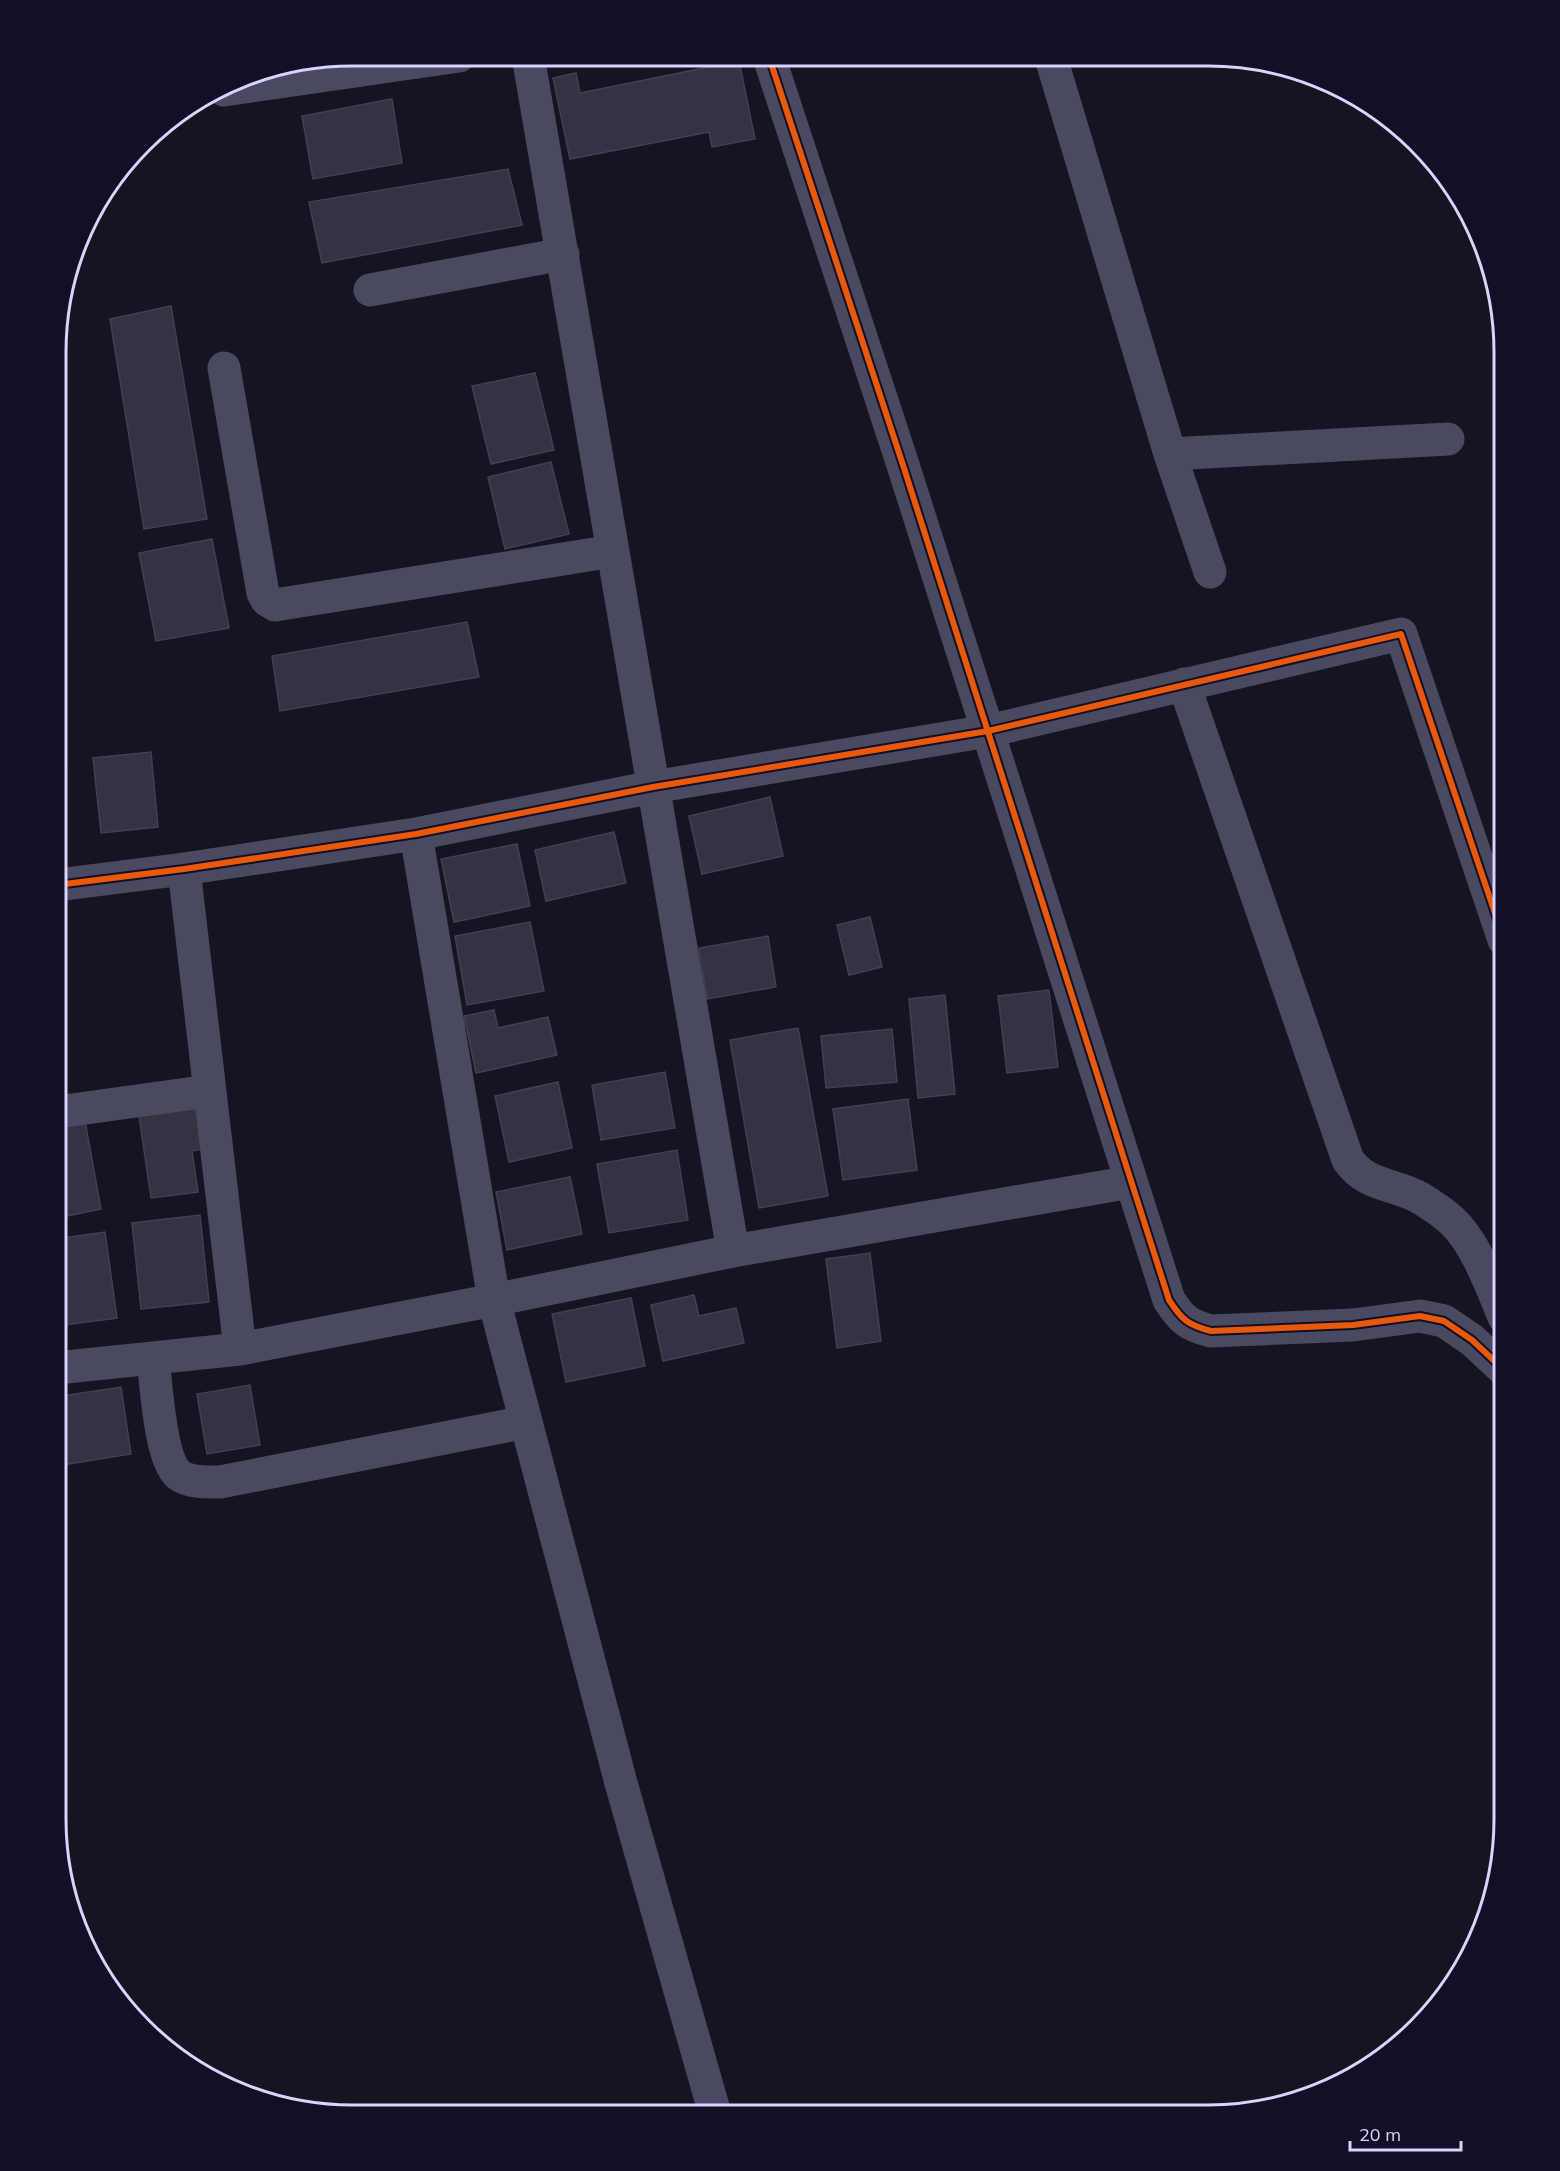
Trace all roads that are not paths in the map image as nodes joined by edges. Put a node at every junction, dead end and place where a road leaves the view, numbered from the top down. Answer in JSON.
{"nodes":[{"id":1,"x":390,"y":66,"type":"edge"},
{"id":2,"x":530,"y":66,"type":"edge"},
{"id":3,"x":772,"y":66,"type":"edge"},
{"id":4,"x":1054,"y":66,"type":"edge"},
{"id":5,"x":244,"y":87,"type":"edge"},
{"id":6,"x":563,"y":254,"type":"junction"},
{"id":7,"x":370,"y":290,"type":"dead end"},
{"id":8,"x":224,"y":368,"type":"dead end"},
{"id":9,"x":1448,"y":439,"type":"dead end"},
{"id":10,"x":1170,"y":454,"type":"junction"},
{"id":11,"x":613,"y":551,"type":"junction"},
{"id":12,"x":1210,"y":572,"type":"dead end"},
{"id":13,"x":1184,"y":684,"type":"junction"},
{"id":14,"x":987,"y":731,"type":"junction"},
{"id":15,"x":653,"y":787,"type":"junction"},
{"id":16,"x":416,"y":834,"type":"junction"},
{"id":17,"x":1492,"y":863,"type":"edge"},
{"id":18,"x":183,"y":868,"type":"junction"},
{"id":19,"x":66,"y":884,"type":"edge"},
{"id":20,"x":209,"y":1090,"type":"junction"},
{"id":21,"x":66,"y":1111,"type":"edge"},
{"id":22,"x":1131,"y":1182,"type":"junction"},
{"id":23,"x":733,"y":1251,"type":"junction"},
{"id":24,"x":1494,"y":1295,"type":"edge"},
{"id":25,"x":494,"y":1300,"type":"junction"},
{"id":26,"x":240,"y":1349,"type":"junction"},
{"id":27,"x":153,"y":1358,"type":"junction"},
{"id":28,"x":1494,"y":1361,"type":"edge"},
{"id":29,"x":66,"y":1367,"type":"edge"},
{"id":30,"x":526,"y":1422,"type":"junction"},
{"id":31,"x":712,"y":2105,"type":"edge"}],
"edges":[{"from":1,"to":5,"type":"street"},
{"from":2,"to":6,"type":"street"},
{"from":3,"to":14,"type":"street"},
{"from":4,"to":10,"type":"street"},
{"from":6,"to":7,"type":"street"},
{"from":6,"to":11,"type":"street"},
{"from":8,"to":11,"type":"street"},
{"from":9,"to":10,"type":"street"},
{"from":10,"to":12,"type":"street"},
{"from":11,"to":15,"type":"street"},
{"from":13,"to":14,"type":"street"},
{"from":13,"to":17,"type":"street"},
{"from":13,"to":24,"type":"street"},
{"from":14,"to":15,"type":"street"},
{"from":14,"to":22,"type":"street"},
{"from":15,"to":16,"type":"street"},
{"from":15,"to":23,"type":"street"},
{"from":16,"to":18,"type":"street"},
{"from":16,"to":25,"type":"street"},
{"from":18,"to":19,"type":"street"},
{"from":18,"to":20,"type":"street"},
{"from":20,"to":21,"type":"street"},
{"from":20,"to":26,"type":"street"},
{"from":22,"to":23,"type":"street"},
{"from":22,"to":28,"type":"street"},
{"from":23,"to":25,"type":"street"},
{"from":25,"to":26,"type":"street"},
{"from":25,"to":30,"type":"street"},
{"from":26,"to":27,"type":"street"},
{"from":27,"to":29,"type":"street"},
{"from":27,"to":30,"type":"street"},
{"from":30,"to":31,"type":"street"}]}
